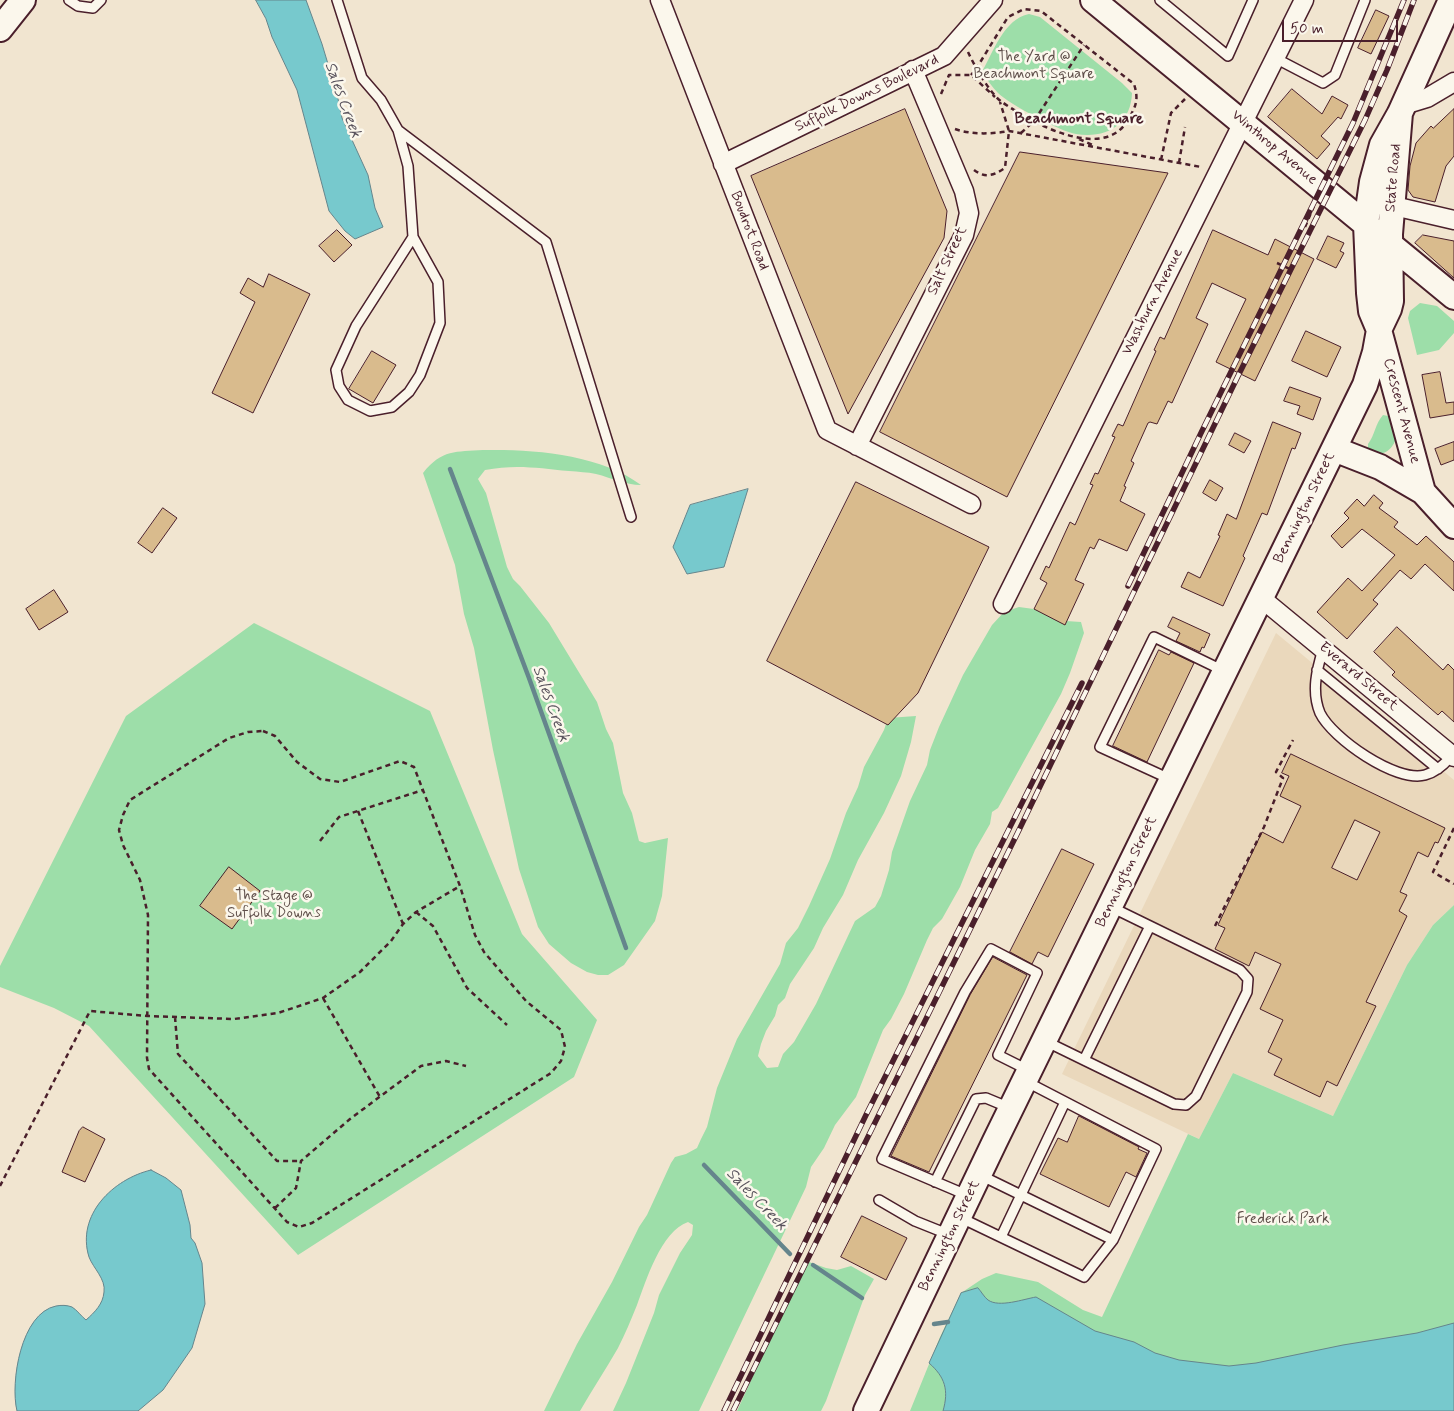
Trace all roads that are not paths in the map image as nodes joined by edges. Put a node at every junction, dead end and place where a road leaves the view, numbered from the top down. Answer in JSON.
{"nodes":[{"id":1,"x":23,"y":0,"type":"edge"},
{"id":2,"x":69,"y":0,"type":"edge"},
{"id":3,"x":101,"y":0,"type":"edge"},
{"id":4,"x":337,"y":0,"type":"edge"},
{"id":5,"x":660,"y":0,"type":"edge"},
{"id":6,"x":993,"y":0,"type":"edge"},
{"id":7,"x":1093,"y":0,"type":"edge"},
{"id":8,"x":1160,"y":0,"type":"edge"},
{"id":9,"x":1253,"y":0,"type":"edge"},
{"id":10,"x":1304,"y":0,"type":"edge"},
{"id":11,"x":1365,"y":0,"type":"edge"},
{"id":12,"x":1450,"y":0,"type":"edge"},
{"id":13,"x":0,"y":29,"type":"edge"},
{"id":14,"x":1275,"y":58,"type":"junction"},
{"id":15,"x":913,"y":70,"type":"junction"},
{"id":16,"x":1454,"y":82,"type":"edge"},
{"id":17,"x":1402,"y":109,"type":"junction"},
{"id":18,"x":1243,"y":123,"type":"junction"},
{"id":19,"x":398,"y":130,"type":"junction"},
{"id":20,"x":723,"y":164,"type":"junction"},
{"id":21,"x":1368,"y":200,"type":"junction"},
{"id":22,"x":1392,"y":206,"type":"junction"},
{"id":23,"x":1454,"y":220,"type":"edge"},
{"id":24,"x":1366,"y":224,"type":"junction"},
{"id":25,"x":413,"y":237,"type":"junction"},
{"id":26,"x":1390,"y":244,"type":"junction"},
{"id":27,"x":1454,"y":297,"type":"edge"},
{"id":28,"x":1379,"y":330,"type":"junction"},
{"id":29,"x":856,"y":446,"type":"junction"},
{"id":30,"x":1334,"y":449,"type":"junction"},
{"id":31,"x":1423,"y":492,"type":"junction"},
{"id":32,"x":971,"y":504,"type":"dead end"},
{"id":33,"x":632,"y":517,"type":"dead end"},
{"id":34,"x":1454,"y":526,"type":"edge"},
{"id":35,"x":1261,"y":598,"type":"junction"},
{"id":36,"x":1003,"y":604,"type":"dead end"},
{"id":37,"x":1323,"y":648,"type":"junction"},
{"id":38,"x":1317,"y":670,"type":"junction"},
{"id":39,"x":1225,"y":672,"type":"junction"},
{"id":40,"x":1453,"y":754,"type":"edge"},
{"id":41,"x":1438,"y":769,"type":"junction"},
{"id":42,"x":1172,"y":780,"type":"junction"},
{"id":43,"x":1111,"y":907,"type":"junction"},
{"id":44,"x":1150,"y":926,"type":"junction"},
{"id":45,"x":1045,"y":1041,"type":"junction"},
{"id":46,"x":1084,"y":1060,"type":"junction"},
{"id":47,"x":1028,"y":1076,"type":"junction"},
{"id":48,"x":1065,"y":1102,"type":"junction"},
{"id":49,"x":1011,"y":1108,"type":"junction"},
{"id":50,"x":979,"y":1175,"type":"junction"},
{"id":51,"x":936,"y":1182,"type":"junction"},
{"id":52,"x":1021,"y":1196,"type":"junction"},
{"id":53,"x":879,"y":1200,"type":"dead end"},
{"id":54,"x":959,"y":1216,"type":"junction"},
{"id":55,"x":1001,"y":1237,"type":"junction"},
{"id":56,"x":1113,"y":1240,"type":"junction"},
{"id":57,"x":866,"y":1411,"type":"edge"}],
"edges":[{"from":1,"to":13,"type":"main road"},
{"from":2,"to":3,"type":"lane"},
{"from":4,"to":19,"type":"lane"},
{"from":5,"to":20,"type":"street","name":"Boudrot Road"},
{"from":6,"to":15,"type":"street","name":"Suffolk Downs Boulevard"},
{"from":7,"to":18,"type":"main road","name":"Winthrop Avenue"},
{"from":8,"to":9,"type":"lane"},
{"from":10,"to":14,"type":"street","name":"Washburn Avenue"},
{"from":11,"to":14,"type":"lane"},
{"from":12,"to":17,"type":"main road","name":"State Road"},
{"from":14,"to":18,"type":"street","name":"Washburn Avenue"},
{"from":15,"to":20,"type":"street","name":"Suffolk Downs Boulevard"},
{"from":15,"to":29,"type":"street","name":"Salt Street"},
{"from":16,"to":17,"type":"street"},
{"from":17,"to":21,"type":"main road","name":"State Road"},
{"from":17,"to":22,"type":"main road","name":"State Road"},
{"from":18,"to":24,"type":"main road","name":"Winthrop Avenue"},
{"from":18,"to":36,"type":"street","name":"Washburn Avenue"},
{"from":19,"to":25,"type":"lane"},
{"from":19,"to":33,"type":"lane"},
{"from":20,"to":29,"type":"street","name":"Boudrot Road"},
{"from":21,"to":22,"type":"street"},
{"from":21,"to":24,"type":"main road","name":"State Road"},
{"from":22,"to":23,"type":"street"},
{"from":22,"to":26,"type":"main road","name":"State Road"},
{"from":24,"to":26,"type":"main road","name":"Winthrop Avenue"},
{"from":24,"to":28,"type":"main road","name":"Bennington Street"},
{"from":25,"to":25,"type":"lane"},
{"from":26,"to":27,"type":"main road","name":"Winthrop Avenue"},
{"from":26,"to":28,"type":"main road","name":"Bennington Street"},
{"from":28,"to":30,"type":"main road","name":"Bennington Street"},
{"from":28,"to":31,"type":"main road","name":"Crescent Avenue"},
{"from":29,"to":32,"type":"street","name":"Boudrot Road"},
{"from":30,"to":31,"type":"main road","name":"Crescent Avenue"},
{"from":30,"to":35,"type":"main road","name":"Bennington Street"},
{"from":31,"to":34,"type":"main road","name":"Crescent Avenue"},
{"from":35,"to":37,"type":"street","name":"Everard Street"},
{"from":35,"to":39,"type":"main road","name":"Bennington Street"},
{"from":37,"to":38,"type":"lane"},
{"from":37,"to":40,"type":"street","name":"Everard Street"},
{"from":38,"to":41,"type":"lane"},
{"from":38,"to":41,"type":"lane"},
{"from":39,"to":42,"type":"main road","name":"Bennington Street"},
{"from":39,"to":42,"type":"lane"},
{"from":40,"to":41,"type":"lane"},
{"from":42,"to":43,"type":"main road","name":"Bennington Street"},
{"from":43,"to":44,"type":"lane"},
{"from":43,"to":45,"type":"main road","name":"Bennington Street"},
{"from":44,"to":46,"type":"lane"},
{"from":44,"to":46,"type":"lane"},
{"from":45,"to":46,"type":"lane"},
{"from":45,"to":47,"type":"main road","name":"Bennington Street"},
{"from":47,"to":48,"type":"lane"},
{"from":47,"to":49,"type":"main road","name":"Bennington Street"},
{"from":47,"to":51,"type":"lane"},
{"from":48,"to":52,"type":"lane"},
{"from":48,"to":56,"type":"lane"},
{"from":49,"to":50,"type":"main road","name":"Bennington Street"},
{"from":49,"to":51,"type":"lane"},
{"from":50,"to":52,"type":"lane"},
{"from":50,"to":54,"type":"main road","name":"Bennington Street"},
{"from":51,"to":54,"type":"lane"},
{"from":52,"to":55,"type":"lane"},
{"from":52,"to":56,"type":"lane"},
{"from":53,"to":54,"type":"lane"},
{"from":54,"to":55,"type":"lane"},
{"from":54,"to":57,"type":"main road","name":"Bennington Street"},
{"from":55,"to":56,"type":"lane"}]}
